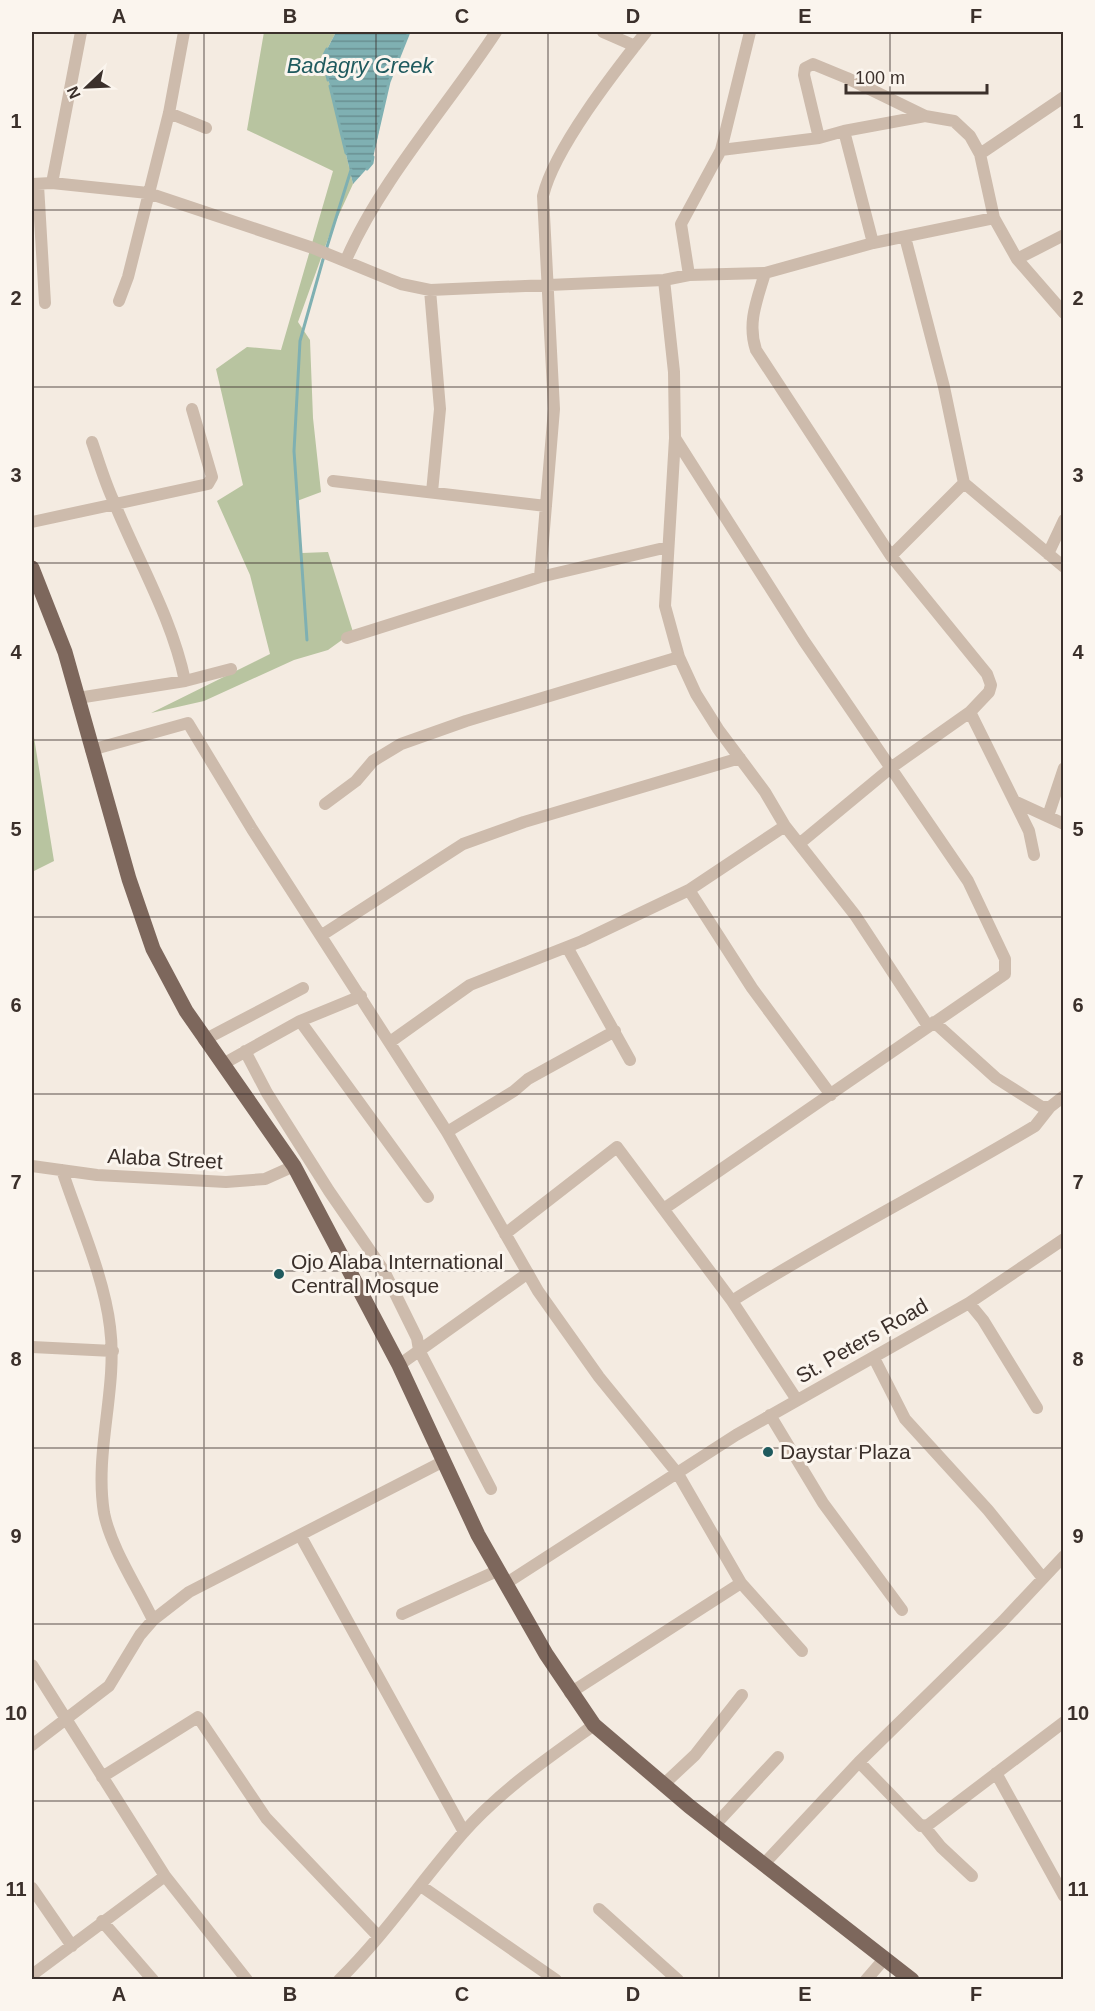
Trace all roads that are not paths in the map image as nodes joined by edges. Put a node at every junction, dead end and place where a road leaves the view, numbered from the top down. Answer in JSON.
{"nodes":[{"id":1,"x":81,"y":32,"type":"edge"},
{"id":2,"x":184,"y":32,"type":"edge"},
{"id":3,"x":496,"y":32,"type":"edge"},
{"id":4,"x":603,"y":32,"type":"edge"},
{"id":5,"x":646,"y":32,"type":"edge"},
{"id":6,"x":750,"y":32,"type":"edge"},
{"id":7,"x":635,"y":46,"type":"junction"},
{"id":8,"x":1064,"y":97,"type":"edge"},
{"id":9,"x":169,"y":113,"type":"junction"},
{"id":10,"x":925,"y":116,"type":"junction"},
{"id":11,"x":206,"y":128,"type":"dead end"},
{"id":12,"x":844,"y":131,"type":"junction"},
{"id":13,"x":819,"y":138,"type":"junction"},
{"id":14,"x":721,"y":150,"type":"junction"},
{"id":15,"x":980,"y":153,"type":"junction"},
{"id":16,"x":52,"y":183,"type":"junction"},
{"id":17,"x":35,"y":185,"type":"edge"},
{"id":18,"x":148,"y":193,"type":"junction"},
{"id":19,"x":994,"y":218,"type":"junction"},
{"id":20,"x":1064,"y":235,"type":"edge"},
{"id":21,"x":904,"y":237,"type":"junction"},
{"id":22,"x":873,"y":243,"type":"junction"},
{"id":23,"x":341,"y":258,"type":"junction"},
{"id":24,"x":1017,"y":259,"type":"junction"},
{"id":25,"x":765,"y":273,"type":"junction"},
{"id":26,"x":689,"y":275,"type":"junction"},
{"id":27,"x":664,"y":280,"type":"junction"},
{"id":28,"x":546,"y":284,"type":"junction"},
{"id":29,"x":430,"y":290,"type":"junction"},
{"id":30,"x":119,"y":301,"type":"dead end"},
{"id":31,"x":45,"y":303,"type":"dead end"},
{"id":32,"x":1064,"y":313,"type":"edge"},
{"id":33,"x":192,"y":408,"type":"dead end"},
{"id":34,"x":675,"y":438,"type":"junction"},
{"id":35,"x":92,"y":442,"type":"dead end"},
{"id":36,"x":333,"y":481,"type":"dead end"},
{"id":37,"x":964,"y":483,"type":"junction"},
{"id":38,"x":432,"y":492,"type":"junction"},
{"id":39,"x":114,"y":503,"type":"junction"},
{"id":40,"x":546,"y":506,"type":"junction"},
{"id":41,"x":1064,"y":520,"type":"edge"},
{"id":42,"x":32,"y":522,"type":"edge"},
{"id":43,"x":668,"y":547,"type":"junction"},
{"id":44,"x":1048,"y":554,"type":"junction"},
{"id":45,"x":891,"y":556,"type":"junction"},
{"id":46,"x":1064,"y":567,"type":"edge"},
{"id":47,"x":32,"y":568,"type":"edge"},
{"id":48,"x":540,"y":578,"type":"junction"},
{"id":49,"x":347,"y":638,"type":"dead end"},
{"id":50,"x":679,"y":657,"type":"junction"},
{"id":51,"x":231,"y":669,"type":"dead end"},
{"id":52,"x":185,"y":681,"type":"junction"},
{"id":53,"x":79,"y":701,"type":"junction"},
{"id":54,"x":970,"y":712,"type":"junction"},
{"id":55,"x":91,"y":750,"type":"junction"},
{"id":56,"x":740,"y":758,"type":"junction"},
{"id":57,"x":892,"y":766,"type":"junction"},
{"id":58,"x":1064,"y":768,"type":"edge"},
{"id":59,"x":1014,"y":801,"type":"junction"},
{"id":60,"x":325,"y":804,"type":"dead end"},
{"id":61,"x":1048,"y":816,"type":"junction"},
{"id":62,"x":1064,"y":824,"type":"edge"},
{"id":63,"x":785,"y":826,"type":"junction"},
{"id":64,"x":799,"y":844,"type":"junction"},
{"id":65,"x":1034,"y":855,"type":"dead end"},
{"id":66,"x":689,"y":890,"type":"junction"},
{"id":67,"x":322,"y":935,"type":"junction"},
{"id":68,"x":567,"y":947,"type":"junction"},
{"id":69,"x":303,"y":988,"type":"dead end"},
{"id":70,"x":361,"y":996,"type":"junction"},
{"id":71,"x":300,"y":1022,"type":"junction"},
{"id":72,"x":931,"y":1024,"type":"junction"},
{"id":73,"x":615,"y":1031,"type":"junction"},
{"id":74,"x":204,"y":1040,"type":"junction"},
{"id":75,"x":390,"y":1042,"type":"junction"},
{"id":76,"x":245,"y":1051,"type":"junction"},
{"id":77,"x":630,"y":1060,"type":"dead end"},
{"id":78,"x":223,"y":1064,"type":"junction"},
{"id":79,"x":831,"y":1095,"type":"junction"},
{"id":80,"x":1064,"y":1096,"type":"edge"},
{"id":81,"x":1050,"y":1107,"type":"junction"},
{"id":82,"x":447,"y":1132,"type":"junction"},
{"id":83,"x":32,"y":1166,"type":"edge"},
{"id":84,"x":294,"y":1166,"type":"junction"},
{"id":85,"x":62,"y":1170,"type":"junction"},
{"id":86,"x":428,"y":1197,"type":"dead end"},
{"id":87,"x":665,"y":1208,"type":"junction"},
{"id":88,"x":506,"y":1234,"type":"junction"},
{"id":89,"x":1064,"y":1239,"type":"edge"},
{"id":90,"x":528,"y":1273,"type":"junction"},
{"id":91,"x":732,"y":1301,"type":"junction"},
{"id":92,"x":969,"y":1302,"type":"junction"},
{"id":93,"x":32,"y":1347,"type":"edge"},
{"id":94,"x":419,"y":1350,"type":"junction"},
{"id":95,"x":113,"y":1351,"type":"junction"},
{"id":96,"x":874,"y":1358,"type":"junction"},
{"id":97,"x":399,"y":1365,"type":"junction"},
{"id":98,"x":796,"y":1400,"type":"junction"},
{"id":99,"x":1037,"y":1408,"type":"dead end"},
{"id":100,"x":770,"y":1415,"type":"junction"},
{"id":101,"x":444,"y":1461,"type":"junction"},
{"id":102,"x":678,"y":1474,"type":"junction"},
{"id":103,"x":491,"y":1489,"type":"dead end"},
{"id":104,"x":300,"y":1535,"type":"junction"},
{"id":105,"x":1064,"y":1556,"type":"edge"},
{"id":106,"x":502,"y":1577,"type":"junction"},
{"id":107,"x":1042,"y":1577,"type":"junction"},
{"id":108,"x":741,"y":1583,"type":"junction"},
{"id":109,"x":902,"y":1610,"type":"dead end"},
{"id":110,"x":402,"y":1614,"type":"dead end"},
{"id":111,"x":153,"y":1620,"type":"junction"},
{"id":112,"x":802,"y":1651,"type":"dead end"},
{"id":113,"x":32,"y":1665,"type":"edge"},
{"id":114,"x":570,"y":1693,"type":"junction"},
{"id":115,"x":742,"y":1695,"type":"dead end"},
{"id":116,"x":67,"y":1718,"type":"junction"},
{"id":117,"x":1064,"y":1722,"type":"edge"},
{"id":118,"x":594,"y":1725,"type":"junction"},
{"id":119,"x":32,"y":1744,"type":"edge"},
{"id":120,"x":778,"y":1757,"type":"dead end"},
{"id":121,"x":859,"y":1762,"type":"junction"},
{"id":122,"x":996,"y":1773,"type":"junction"},
{"id":123,"x":102,"y":1776,"type":"junction"},
{"id":124,"x":663,"y":1785,"type":"junction"},
{"id":125,"x":715,"y":1825,"type":"junction"},
{"id":126,"x":924,"y":1826,"type":"junction"},
{"id":127,"x":464,"y":1832,"type":"junction"},
{"id":128,"x":764,"y":1864,"type":"junction"},
{"id":129,"x":165,"y":1876,"type":"junction"},
{"id":130,"x":972,"y":1876,"type":"dead end"},
{"id":131,"x":421,"y":1886,"type":"junction"},
{"id":132,"x":32,"y":1888,"type":"edge"},
{"id":133,"x":1064,"y":1896,"type":"edge"},
{"id":134,"x":599,"y":1909,"type":"dead end"},
{"id":135,"x":102,"y":1921,"type":"junction"},
{"id":136,"x":378,"y":1936,"type":"junction"},
{"id":137,"x":72,"y":1946,"type":"junction"},
{"id":138,"x":885,"y":1958,"type":"junction"},
{"id":139,"x":32,"y":1975,"type":"edge"},
{"id":140,"x":153,"y":1980,"type":"edge"},
{"id":141,"x":247,"y":1980,"type":"edge"},
{"id":142,"x":339,"y":1980,"type":"edge"},
{"id":143,"x":556,"y":1980,"type":"edge"},
{"id":144,"x":678,"y":1980,"type":"edge"},
{"id":145,"x":866,"y":1980,"type":"edge"},
{"id":146,"x":912,"y":1980,"type":"edge"}],
"edges":[{"from":1,"to":16,"type":"street"},
{"from":2,"to":9,"type":"street"},
{"from":3,"to":23,"type":"street"},
{"from":4,"to":7,"type":"street"},
{"from":5,"to":7,"type":"street"},
{"from":6,"to":14,"type":"street"},
{"from":7,"to":28,"type":"street"},
{"from":8,"to":15,"type":"street"},
{"from":9,"to":11,"type":"street"},
{"from":9,"to":18,"type":"street"},
{"from":10,"to":12,"type":"street"},
{"from":10,"to":13,"type":"street"},
{"from":10,"to":15,"type":"street"},
{"from":12,"to":13,"type":"street"},
{"from":12,"to":22,"type":"street"},
{"from":13,"to":14,"type":"street"},
{"from":14,"to":26,"type":"street"},
{"from":15,"to":19,"type":"street"},
{"from":16,"to":17,"type":"street"},
{"from":16,"to":18,"type":"street"},
{"from":17,"to":31,"type":"street"},
{"from":18,"to":23,"type":"street"},
{"from":18,"to":30,"type":"street"},
{"from":19,"to":21,"type":"street"},
{"from":19,"to":24,"type":"street"},
{"from":20,"to":24,"type":"street"},
{"from":21,"to":22,"type":"street"},
{"from":21,"to":37,"type":"street"},
{"from":22,"to":25,"type":"street"},
{"from":23,"to":29,"type":"street"},
{"from":24,"to":32,"type":"street"},
{"from":25,"to":26,"type":"street"},
{"from":25,"to":45,"type":"street"},
{"from":26,"to":27,"type":"street"},
{"from":27,"to":28,"type":"street"},
{"from":27,"to":34,"type":"street"},
{"from":28,"to":29,"type":"street"},
{"from":28,"to":40,"type":"street"},
{"from":29,"to":38,"type":"street"},
{"from":33,"to":39,"type":"street"},
{"from":34,"to":43,"type":"street"},
{"from":34,"to":57,"type":"street"},
{"from":35,"to":39,"type":"street"},
{"from":36,"to":38,"type":"street"},
{"from":37,"to":44,"type":"street"},
{"from":37,"to":45,"type":"street"},
{"from":38,"to":40,"type":"street"},
{"from":39,"to":42,"type":"street"},
{"from":39,"to":52,"type":"street"},
{"from":40,"to":48,"type":"street"},
{"from":41,"to":44,"type":"street"},
{"from":43,"to":48,"type":"street"},
{"from":43,"to":50,"type":"street"},
{"from":44,"to":46,"type":"street"},
{"from":45,"to":54,"type":"street"},
{"from":47,"to":53,"type":"main road"},
{"from":48,"to":49,"type":"street"},
{"from":50,"to":56,"type":"street"},
{"from":50,"to":60,"type":"street"},
{"from":51,"to":52,"type":"street"},
{"from":52,"to":53,"type":"street"},
{"from":53,"to":55,"type":"main road"},
{"from":54,"to":57,"type":"street"},
{"from":54,"to":59,"type":"street"},
{"from":55,"to":67,"type":"street"},
{"from":55,"to":74,"type":"main road"},
{"from":56,"to":63,"type":"street"},
{"from":56,"to":67,"type":"street"},
{"from":57,"to":64,"type":"street"},
{"from":57,"to":72,"type":"street"},
{"from":58,"to":61,"type":"street"},
{"from":59,"to":61,"type":"street"},
{"from":59,"to":65,"type":"street"},
{"from":61,"to":62,"type":"street"},
{"from":63,"to":64,"type":"street"},
{"from":63,"to":66,"type":"street"},
{"from":64,"to":72,"type":"street"},
{"from":66,"to":68,"type":"street"},
{"from":66,"to":79,"type":"street"},
{"from":67,"to":70,"type":"street"},
{"from":68,"to":73,"type":"street"},
{"from":68,"to":75,"type":"street"},
{"from":69,"to":74,"type":"street"},
{"from":70,"to":71,"type":"street"},
{"from":70,"to":75,"type":"street"},
{"from":71,"to":76,"type":"street"},
{"from":71,"to":86,"type":"street"},
{"from":72,"to":79,"type":"street"},
{"from":72,"to":81,"type":"street"},
{"from":73,"to":77,"type":"street"},
{"from":73,"to":82,"type":"street"},
{"from":74,"to":78,"type":"main road"},
{"from":75,"to":82,"type":"street"},
{"from":76,"to":78,"type":"street"},
{"from":76,"to":94,"type":"street"},
{"from":78,"to":84,"type":"main road"},
{"from":79,"to":87,"type":"street"},
{"from":80,"to":81,"type":"street"},
{"from":81,"to":91,"type":"street"},
{"from":82,"to":88,"type":"street"},
{"from":83,"to":85,"type":"street","name":"Alaba Street"},
{"from":84,"to":85,"type":"street","name":"Alaba Street"},
{"from":84,"to":97,"type":"main road"},
{"from":85,"to":95,"type":"street"},
{"from":87,"to":88,"type":"street"},
{"from":87,"to":91,"type":"street"},
{"from":88,"to":90,"type":"street"},
{"from":89,"to":92,"type":"street","name":"St. Peters Road"},
{"from":90,"to":94,"type":"street"},
{"from":90,"to":102,"type":"street"},
{"from":91,"to":98,"type":"street"},
{"from":92,"to":96,"type":"street","name":"St. Peters Road"},
{"from":92,"to":99,"type":"street"},
{"from":93,"to":95,"type":"street"},
{"from":94,"to":97,"type":"street"},
{"from":94,"to":103,"type":"street"},
{"from":95,"to":111,"type":"street"},
{"from":96,"to":98,"type":"street","name":"St. Peters Road"},
{"from":96,"to":107,"type":"street"},
{"from":97,"to":101,"type":"main road"},
{"from":98,"to":100,"type":"street","name":"St. Peters Road"},
{"from":100,"to":102,"type":"street","name":"St. Peters Road"},
{"from":100,"to":109,"type":"street"},
{"from":101,"to":104,"type":"street"},
{"from":101,"to":106,"type":"main road"},
{"from":102,"to":106,"type":"street","name":"St. Peters Road"},
{"from":102,"to":108,"type":"street"},
{"from":104,"to":111,"type":"street"},
{"from":104,"to":127,"type":"street"},
{"from":105,"to":107,"type":"street"},
{"from":106,"to":110,"type":"street","name":"St. Peters Road"},
{"from":106,"to":114,"type":"main road"},
{"from":107,"to":121,"type":"street"},
{"from":108,"to":112,"type":"street"},
{"from":108,"to":114,"type":"street"},
{"from":111,"to":116,"type":"street"},
{"from":113,"to":116,"type":"street"},
{"from":114,"to":118,"type":"main road"},
{"from":115,"to":124,"type":"street"},
{"from":116,"to":119,"type":"street"},
{"from":116,"to":123,"type":"street"},
{"from":117,"to":122,"type":"street"},
{"from":118,"to":124,"type":"main road"},
{"from":118,"to":127,"type":"street"},
{"from":120,"to":125,"type":"street"},
{"from":121,"to":126,"type":"street"},
{"from":121,"to":128,"type":"street"},
{"from":122,"to":126,"type":"street"},
{"from":122,"to":133,"type":"street"},
{"from":123,"to":129,"type":"street"},
{"from":123,"to":136,"type":"street"},
{"from":124,"to":125,"type":"main road"},
{"from":125,"to":128,"type":"main road"},
{"from":126,"to":130,"type":"street"},
{"from":127,"to":131,"type":"street"},
{"from":128,"to":138,"type":"main road"},
{"from":129,"to":135,"type":"street"},
{"from":129,"to":141,"type":"street"},
{"from":131,"to":136,"type":"street"},
{"from":131,"to":143,"type":"street"},
{"from":132,"to":137,"type":"street"},
{"from":134,"to":144,"type":"street"},
{"from":135,"to":137,"type":"street"},
{"from":135,"to":140,"type":"street"},
{"from":136,"to":142,"type":"street"},
{"from":137,"to":139,"type":"street"},
{"from":138,"to":145,"type":"street"},
{"from":138,"to":146,"type":"main road"}]}
